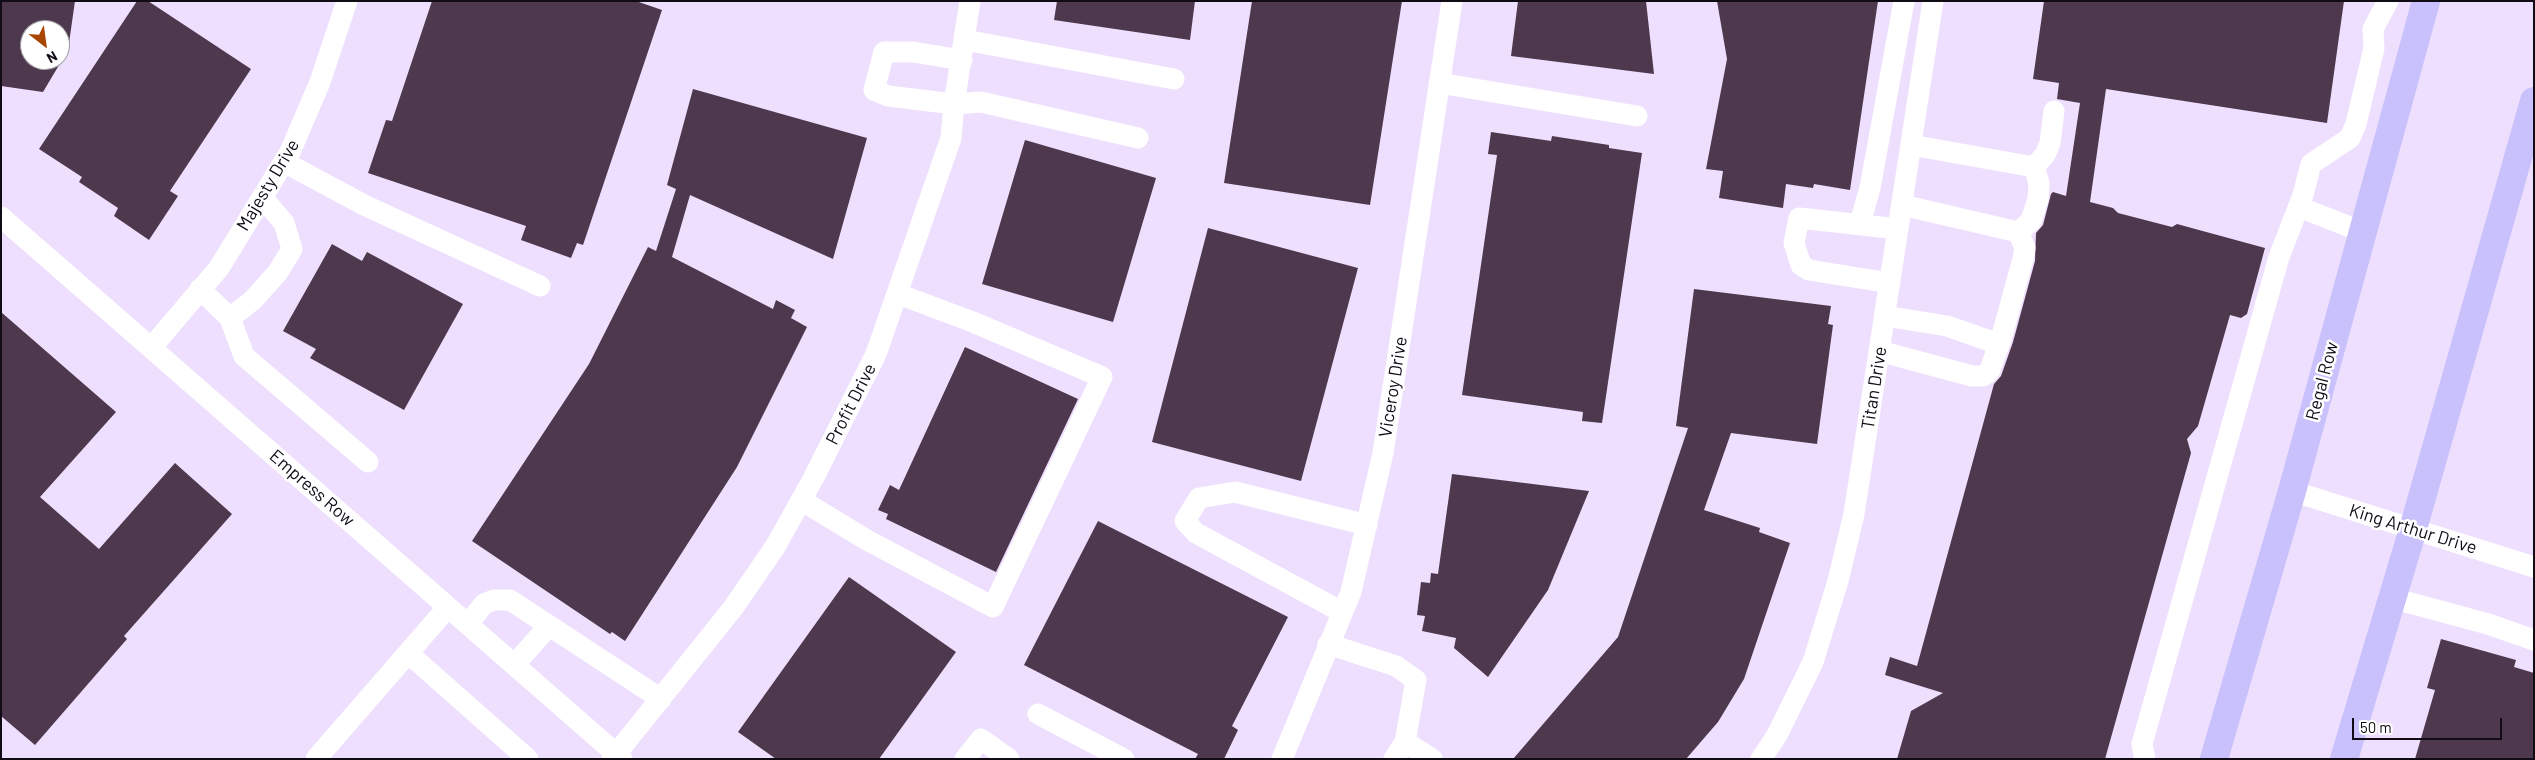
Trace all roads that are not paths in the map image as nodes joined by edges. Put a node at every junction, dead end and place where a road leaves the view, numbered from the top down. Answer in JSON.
{"nodes":[{"id":1,"x":347,"y":1,"type":"edge"},
{"id":2,"x":970,"y":1,"type":"edge"},
{"id":3,"x":1452,"y":1,"type":"edge"},
{"id":4,"x":1904,"y":1,"type":"edge"},
{"id":5,"x":1933,"y":1,"type":"edge"},
{"id":6,"x":2388,"y":1,"type":"edge"},
{"id":7,"x":2426,"y":1,"type":"edge"},
{"id":8,"x":963,"y":50,"type":"junction"},
{"id":9,"x":1174,"y":79,"type":"dead end"},
{"id":10,"x":1439,"y":83,"type":"junction"},
{"id":11,"x":2534,"y":101,"type":"edge"},
{"id":12,"x":954,"y":104,"type":"junction"},
{"id":13,"x":2054,"y":111,"type":"dead end"},
{"id":14,"x":1637,"y":116,"type":"dead end"},
{"id":15,"x":1138,"y":138,"type":"dead end"},
{"id":16,"x":1911,"y":145,"type":"junction"},
{"id":17,"x":284,"y":162,"type":"junction"},
{"id":18,"x":2034,"y":167,"type":"junction"},
{"id":19,"x":262,"y":197,"type":"junction"},
{"id":20,"x":1902,"y":206,"type":"junction"},
{"id":21,"x":2298,"y":207,"type":"junction"},
{"id":22,"x":1,"y":217,"type":"edge"},
{"id":23,"x":1860,"y":223,"type":"junction"},
{"id":24,"x":1898,"y":229,"type":"junction"},
{"id":25,"x":2018,"y":232,"type":"junction"},
{"id":26,"x":2363,"y":232,"type":"junction"},
{"id":27,"x":1890,"y":283,"type":"junction"},
{"id":28,"x":540,"y":286,"type":"dead end"},
{"id":29,"x":200,"y":289,"type":"junction"},
{"id":30,"x":898,"y":294,"type":"junction"},
{"id":31,"x":1884,"y":316,"type":"junction"},
{"id":32,"x":230,"y":318,"type":"junction"},
{"id":33,"x":2001,"y":339,"type":"junction"},
{"id":34,"x":151,"y":348,"type":"junction"},
{"id":35,"x":1879,"y":352,"type":"junction"},
{"id":36,"x":368,"y":462,"type":"dead end"},
{"id":37,"x":2292,"y":491,"type":"junction"},
{"id":38,"x":801,"y":500,"type":"junction"},
{"id":39,"x":1367,"y":525,"type":"junction"},
{"id":40,"x":2413,"y":529,"type":"junction"},
{"id":41,"x":2534,"y":567,"type":"edge"},
{"id":42,"x":2392,"y":598,"type":"junction"},
{"id":43,"x":448,"y":607,"type":"junction"},
{"id":44,"x":1342,"y":612,"type":"junction"},
{"id":45,"x":468,"y":624,"type":"junction"},
{"id":46,"x":549,"y":626,"type":"junction"},
{"id":47,"x":2534,"y":640,"type":"edge"},
{"id":48,"x":1328,"y":644,"type":"junction"},
{"id":49,"x":408,"y":653,"type":"junction"},
{"id":50,"x":514,"y":665,"type":"junction"},
{"id":51,"x":660,"y":699,"type":"junction"},
{"id":52,"x":1038,"y":714,"type":"dead end"},
{"id":53,"x":1400,"y":750,"type":"edge"},
{"id":54,"x":617,"y":757,"type":"edge"},
{"id":55,"x":1287,"y":758,"type":"edge"},
{"id":56,"x":316,"y":759,"type":"edge"},
{"id":57,"x":528,"y":759,"type":"edge"},
{"id":58,"x":965,"y":759,"type":"edge"},
{"id":59,"x":1010,"y":759,"type":"edge"},
{"id":60,"x":1124,"y":759,"type":"edge"},
{"id":61,"x":1432,"y":759,"type":"edge"},
{"id":62,"x":1762,"y":759,"type":"edge"},
{"id":63,"x":2145,"y":759,"type":"edge"},
{"id":64,"x":2214,"y":759,"type":"edge"},
{"id":65,"x":2344,"y":759,"type":"edge"}],
"edges":[{"from":1,"to":17,"type":"street","name":"Majesty Drive"},
{"from":2,"to":8,"type":"street","name":"Profit Drive"},
{"from":3,"to":10,"type":"street","name":"Viceroy Drive"},
{"from":4,"to":23,"type":"street"},
{"from":5,"to":16,"type":"street","name":"Titan Drive"},
{"from":6,"to":21,"type":"street"},
{"from":7,"to":26,"type":"main road","name":"Regal Row"},
{"from":8,"to":9,"type":"street"},
{"from":8,"to":12,"type":"street","name":"Profit Drive"},
{"from":8,"to":12,"type":"street"},
{"from":10,"to":14,"type":"street"},
{"from":10,"to":39,"type":"street","name":"Viceroy Drive"},
{"from":11,"to":40,"type":"main road"},
{"from":12,"to":15,"type":"street"},
{"from":12,"to":30,"type":"street","name":"Profit Drive"},
{"from":13,"to":18,"type":"street"},
{"from":16,"to":18,"type":"street"},
{"from":16,"to":20,"type":"street","name":"Titan Drive"},
{"from":17,"to":19,"type":"street","name":"Majesty Drive"},
{"from":17,"to":28,"type":"street"},
{"from":18,"to":25,"type":"street"},
{"from":19,"to":29,"type":"street","name":"Majesty Drive"},
{"from":19,"to":32,"type":"street"},
{"from":20,"to":24,"type":"street","name":"Titan Drive"},
{"from":20,"to":25,"type":"street"},
{"from":21,"to":26,"type":"street"},
{"from":21,"to":63,"type":"street"},
{"from":22,"to":34,"type":"street","name":"Empress Row"},
{"from":23,"to":24,"type":"street"},
{"from":23,"to":27,"type":"street"},
{"from":24,"to":27,"type":"street","name":"Titan Drive"},
{"from":25,"to":33,"type":"street"},
{"from":26,"to":37,"type":"main road","name":"Regal Row"},
{"from":27,"to":31,"type":"street","name":"Titan Drive"},
{"from":29,"to":32,"type":"street"},
{"from":29,"to":34,"type":"street","name":"Majesty Drive"},
{"from":30,"to":38,"type":"street","name":"Profit Drive"},
{"from":30,"to":38,"type":"street"},
{"from":31,"to":33,"type":"street"},
{"from":31,"to":35,"type":"street","name":"Titan Drive"},
{"from":32,"to":36,"type":"street"},
{"from":33,"to":35,"type":"street"},
{"from":34,"to":43,"type":"street","name":"Empress Row"},
{"from":35,"to":62,"type":"street","name":"Titan Drive"},
{"from":37,"to":40,"type":"street","name":"King Arthur Drive"},
{"from":37,"to":64,"type":"main road","name":"Regal Row"},
{"from":38,"to":51,"type":"street","name":"Profit Drive"},
{"from":39,"to":44,"type":"street","name":"Viceroy Drive"},
{"from":39,"to":44,"type":"street"},
{"from":40,"to":41,"type":"street","name":"King Arthur Drive"},
{"from":40,"to":42,"type":"main road"},
{"from":42,"to":47,"type":"street"},
{"from":42,"to":65,"type":"main road"},
{"from":43,"to":45,"type":"street","name":"Empress Row"},
{"from":43,"to":49,"type":"street"},
{"from":44,"to":48,"type":"street","name":"Viceroy Drive"},
{"from":45,"to":46,"type":"street"},
{"from":45,"to":50,"type":"street","name":"Empress Row"},
{"from":46,"to":50,"type":"street"},
{"from":46,"to":51,"type":"street"},
{"from":48,"to":53,"type":"street"},
{"from":48,"to":55,"type":"street","name":"Viceroy Drive"},
{"from":49,"to":56,"type":"street"},
{"from":49,"to":57,"type":"street"},
{"from":50,"to":54,"type":"street","name":"Empress Row"},
{"from":51,"to":54,"type":"street","name":"Profit Drive"},
{"from":52,"to":60,"type":"street"},
{"from":53,"to":61,"type":"street"},
{"from":58,"to":59,"type":"street"}]}
